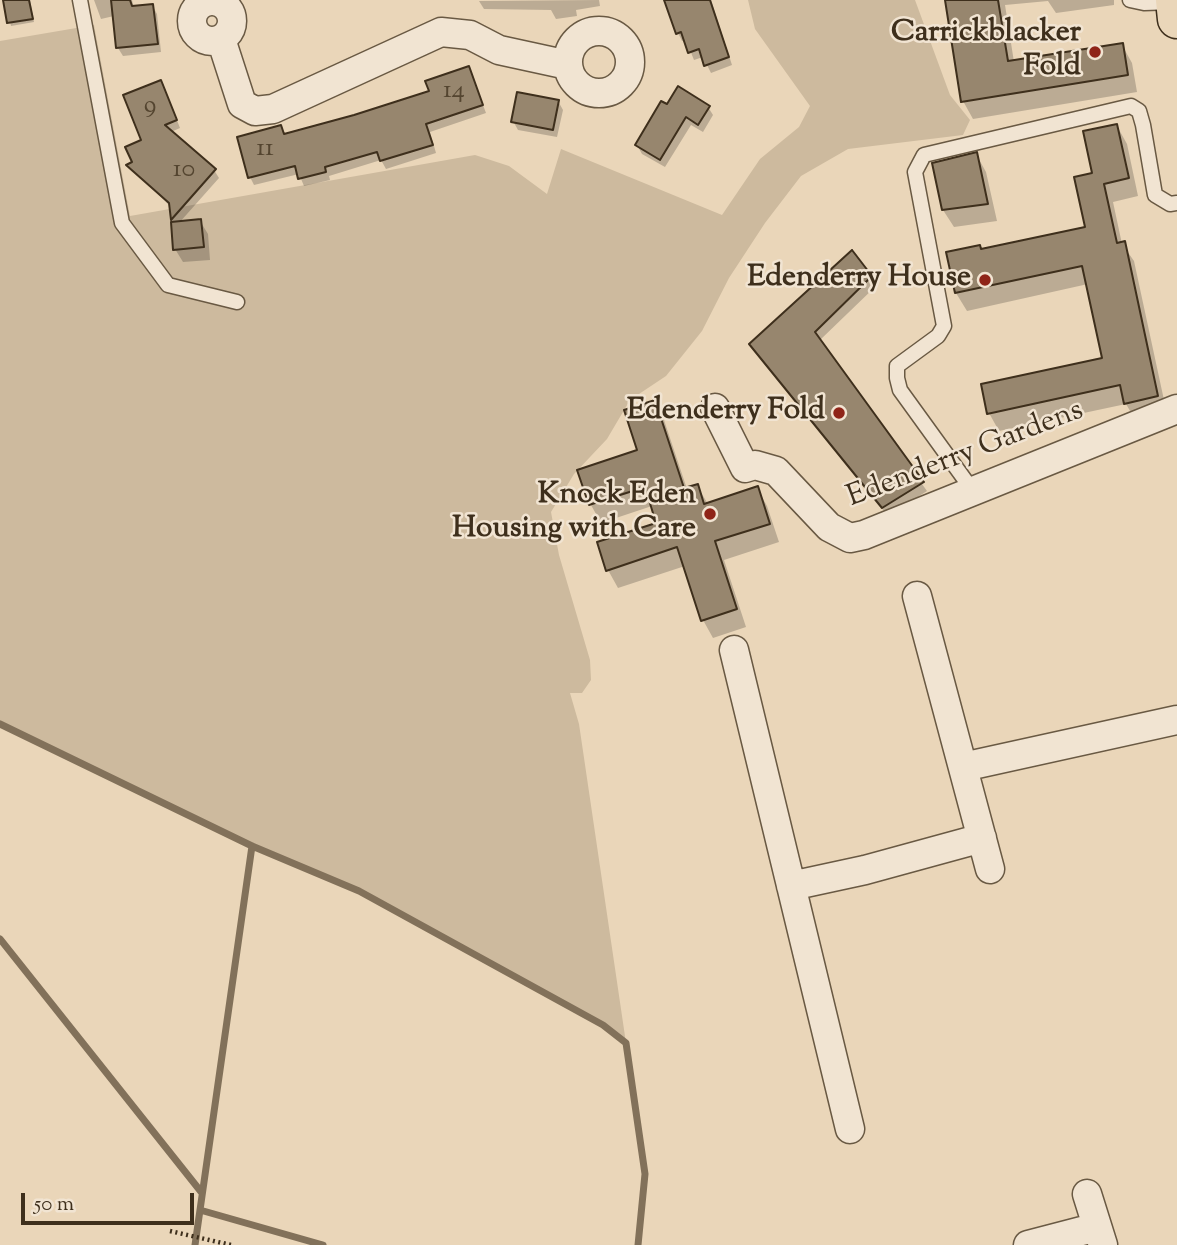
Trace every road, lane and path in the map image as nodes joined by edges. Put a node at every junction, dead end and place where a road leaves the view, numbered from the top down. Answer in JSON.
{"nodes":[{"id":1,"x":80,"y":0,"type":"edge"},
{"id":2,"x":208,"y":0,"type":"edge"},
{"id":3,"x":1130,"y":0,"type":"edge"},
{"id":4,"x":1176,"y":7,"type":"edge"},
{"id":5,"x":568,"y":65,"type":"dead end"},
{"id":6,"x":1177,"y":203,"type":"edge"},
{"id":7,"x":237,"y":302,"type":"dead end"},
{"id":8,"x":715,"y":408,"type":"dead end"},
{"id":9,"x":1177,"y":409,"type":"edge"},
{"id":10,"x":973,"y":491,"type":"junction"},
{"id":11,"x":917,"y":596,"type":"dead end"},
{"id":12,"x":734,"y":650,"type":"dead end"},
{"id":13,"x":1177,"y":720,"type":"edge"},
{"id":14,"x":963,"y":767,"type":"junction"},
{"id":15,"x":982,"y":838,"type":"junction"},
{"id":16,"x":990,"y":869,"type":"dead end"},
{"id":17,"x":791,"y":886,"type":"junction"},
{"id":18,"x":849,"y":1129,"type":"dead end"},
{"id":19,"x":1087,"y":1194,"type":"dead end"},
{"id":20,"x":170,"y":1231,"type":"dead end"},
{"id":21,"x":1100,"y":1236,"type":"edge"},
{"id":22,"x":232,"y":1245,"type":"edge"},
{"id":23,"x":1028,"y":1245,"type":"edge"}],
"edges":[{"from":1,"to":7,"type":"lane"},
{"from":2,"to":5,"type":"street"},
{"from":3,"to":4,"type":"lane"},
{"from":6,"to":10,"type":"lane"},
{"from":8,"to":10,"type":"street","name":"Edenderry Gardens"},
{"from":9,"to":10,"type":"street","name":"Edenderry Gardens"},
{"from":11,"to":14,"type":"street"},
{"from":12,"to":17,"type":"street"},
{"from":13,"to":14,"type":"street"},
{"from":14,"to":15,"type":"street"},
{"from":15,"to":16,"type":"street"},
{"from":15,"to":17,"type":"street"},
{"from":17,"to":18,"type":"street"},
{"from":19,"to":21,"type":"street"},
{"from":20,"to":22,"type":"path"},
{"from":21,"to":23,"type":"street"}]}
